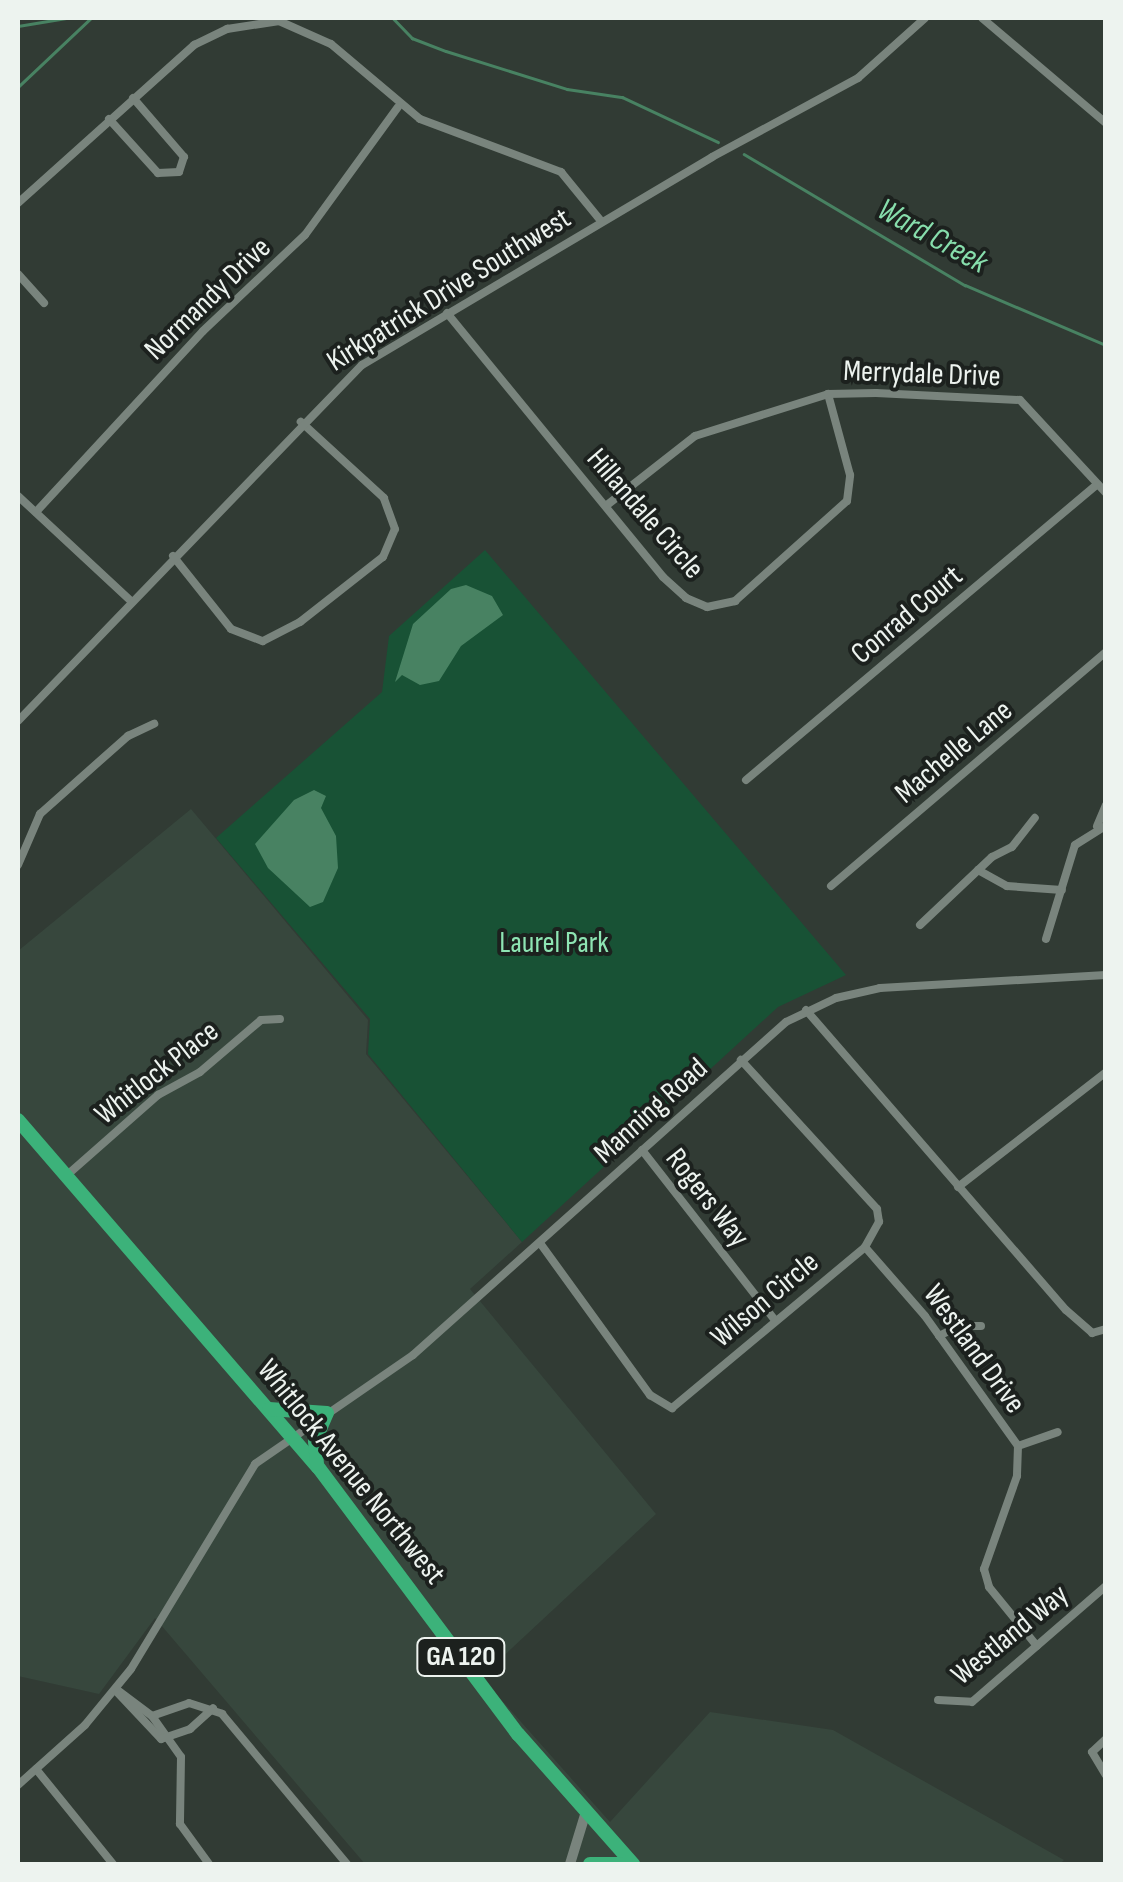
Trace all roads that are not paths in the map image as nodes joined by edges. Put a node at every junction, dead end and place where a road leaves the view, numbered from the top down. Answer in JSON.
{"nodes":[{"id":1,"x":925,"y":18,"type":"edge"},
{"id":2,"x":982,"y":18,"type":"edge"},
{"id":3,"x":134,"y":98,"type":"junction"},
{"id":4,"x":398,"y":107,"type":"junction"},
{"id":5,"x":109,"y":120,"type":"junction"},
{"id":6,"x":1106,"y":122,"type":"edge"},
{"id":7,"x":18,"y":203,"type":"edge"},
{"id":8,"x":601,"y":221,"type":"junction"},
{"id":9,"x":18,"y":274,"type":"edge"},
{"id":10,"x":44,"y":304,"type":"dead end"},
{"id":11,"x":448,"y":313,"type":"junction"},
{"id":12,"x":828,"y":394,"type":"junction"},
{"id":13,"x":301,"y":422,"type":"junction"},
{"id":14,"x":1097,"y":484,"type":"junction"},
{"id":15,"x":1106,"y":493,"type":"edge"},
{"id":16,"x":18,"y":496,"type":"edge"},
{"id":17,"x":607,"y":504,"type":"junction"},
{"id":18,"x":36,"y":512,"type":"junction"},
{"id":19,"x":173,"y":556,"type":"junction"},
{"id":20,"x":130,"y":601,"type":"junction"},
{"id":21,"x":1106,"y":652,"type":"edge"},
{"id":22,"x":18,"y":721,"type":"edge"},
{"id":23,"x":154,"y":724,"type":"dead end"},
{"id":24,"x":746,"y":780,"type":"dead end"},
{"id":25,"x":1106,"y":805,"type":"edge"},
{"id":26,"x":1035,"y":818,"type":"dead end"},
{"id":27,"x":1101,"y":826,"type":"edge"},
{"id":28,"x":18,"y":865,"type":"edge"},
{"id":29,"x":978,"y":870,"type":"junction"},
{"id":30,"x":831,"y":886,"type":"dead end"},
{"id":31,"x":1062,"y":890,"type":"junction"},
{"id":32,"x":920,"y":926,"type":"dead end"},
{"id":33,"x":1046,"y":939,"type":"dead end"},
{"id":34,"x":1106,"y":975,"type":"edge"},
{"id":35,"x":806,"y":1010,"type":"junction"},
{"id":36,"x":280,"y":1019,"type":"dead end"},
{"id":37,"x":741,"y":1060,"type":"junction"},
{"id":38,"x":1106,"y":1072,"type":"edge"},
{"id":39,"x":18,"y":1120,"type":"edge"},
{"id":40,"x":642,"y":1150,"type":"junction"},
{"id":41,"x":66,"y":1176,"type":"junction"},
{"id":42,"x":958,"y":1187,"type":"junction"},
{"id":43,"x":540,"y":1243,"type":"junction"},
{"id":44,"x":865,"y":1246,"type":"junction"},
{"id":45,"x":775,"y":1320,"type":"junction"},
{"id":46,"x":981,"y":1326,"type":"dead end"},
{"id":47,"x":1106,"y":1329,"type":"edge"},
{"id":48,"x":939,"y":1336,"type":"junction"},
{"id":49,"x":268,"y":1409,"type":"junction"},
{"id":50,"x":327,"y":1413,"type":"junction"},
{"id":51,"x":1058,"y":1432,"type":"dead end"},
{"id":52,"x":292,"y":1436,"type":"junction"},
{"id":53,"x":1018,"y":1446,"type":"junction"},
{"id":54,"x":318,"y":1467,"type":"junction"},
{"id":55,"x":1106,"y":1586,"type":"edge"},
{"id":56,"x":1038,"y":1646,"type":"junction"},
{"id":57,"x":116,"y":1688,"type":"junction"},
{"id":58,"x":938,"y":1700,"type":"dead end"},
{"id":59,"x":213,"y":1708,"type":"junction"},
{"id":60,"x":152,"y":1716,"type":"junction"},
{"id":61,"x":170,"y":1738,"type":"junction"},
{"id":62,"x":1106,"y":1739,"type":"edge"},
{"id":63,"x":36,"y":1769,"type":"junction"},
{"id":64,"x":1106,"y":1774,"type":"edge"},
{"id":65,"x":18,"y":1785,"type":"edge"},
{"id":66,"x":585,"y":1815,"type":"junction"},
{"id":67,"x":113,"y":1864,"type":"edge"},
{"id":68,"x":209,"y":1864,"type":"edge"},
{"id":69,"x":348,"y":1864,"type":"edge"},
{"id":70,"x":570,"y":1864,"type":"edge"},
{"id":71,"x":590,"y":1864,"type":"edge"},
{"id":72,"x":619,"y":1864,"type":"edge"},
{"id":73,"x":633,"y":1864,"type":"edge"}],
"edges":[{"from":1,"to":8,"type":"street","name":"Kirkpatrick Drive Southwest"},
{"from":2,"to":6,"type":"street"},
{"from":3,"to":4,"type":"street"},
{"from":3,"to":5,"type":"street"},
{"from":3,"to":5,"type":"street"},
{"from":4,"to":8,"type":"street"},
{"from":4,"to":18,"type":"street","name":"Normandy Drive"},
{"from":5,"to":7,"type":"street"},
{"from":8,"to":11,"type":"street","name":"Kirkpatrick Drive Southwest"},
{"from":9,"to":10,"type":"street"},
{"from":11,"to":13,"type":"street","name":"Kirkpatrick Drive Southwest"},
{"from":11,"to":17,"type":"street","name":"Hillandale Circle"},
{"from":12,"to":14,"type":"street","name":"Merrydale Drive"},
{"from":12,"to":17,"type":"street","name":"Merrydale Drive"},
{"from":12,"to":17,"type":"street","name":"Hillandale Circle"},
{"from":13,"to":19,"type":"street","name":"Kirkpatrick Drive Southwest"},
{"from":13,"to":19,"type":"street"},
{"from":14,"to":15,"type":"street","name":"Merrydale Drive"},
{"from":14,"to":24,"type":"street","name":"Conrad Court"},
{"from":16,"to":18,"type":"street"},
{"from":18,"to":20,"type":"street"},
{"from":19,"to":20,"type":"street","name":"Kirkpatrick Drive Southwest"},
{"from":20,"to":22,"type":"street","name":"Kirkpatrick Drive Southwest"},
{"from":21,"to":30,"type":"street","name":"Machelle Lane"},
{"from":23,"to":28,"type":"street"},
{"from":25,"to":27,"type":"street"},
{"from":26,"to":29,"type":"street"},
{"from":27,"to":31,"type":"street"},
{"from":29,"to":31,"type":"street"},
{"from":29,"to":32,"type":"street"},
{"from":31,"to":33,"type":"street"},
{"from":34,"to":35,"type":"street","name":"Manning Road"},
{"from":35,"to":37,"type":"street","name":"Manning Road"},
{"from":35,"to":42,"type":"street"},
{"from":36,"to":41,"type":"street","name":"Whitlock Place"},
{"from":37,"to":40,"type":"street","name":"Manning Road"},
{"from":37,"to":44,"type":"street"},
{"from":38,"to":42,"type":"street"},
{"from":39,"to":41,"type":"highway","name":"Whitlock Avenue Northwest","number":"GA 120"},
{"from":40,"to":43,"type":"street","name":"Manning Road"},
{"from":40,"to":45,"type":"street","name":"Rogers Way"},
{"from":41,"to":49,"type":"highway","name":"Whitlock Avenue Northwest","number":"GA 120"},
{"from":42,"to":47,"type":"street"},
{"from":43,"to":45,"type":"street","name":"Wilson Circle"},
{"from":43,"to":50,"type":"street","name":"Manning Road"},
{"from":44,"to":45,"type":"street","name":"Wilson Circle"},
{"from":44,"to":48,"type":"street","name":"Westland Drive"},
{"from":46,"to":48,"type":"street"},
{"from":48,"to":53,"type":"street","name":"Westland Drive"},
{"from":49,"to":50,"type":"highway"},
{"from":49,"to":52,"type":"highway","name":"Whitlock Avenue Northwest","number":"GA 120"},
{"from":50,"to":52,"type":"street","name":"Manning Road"},
{"from":50,"to":54,"type":"highway"},
{"from":51,"to":53,"type":"street"},
{"from":52,"to":54,"type":"highway","name":"Whitlock Avenue Northwest","number":"GA 120"},
{"from":52,"to":57,"type":"street","name":"Manning Road"},
{"from":53,"to":56,"type":"street","name":"Westland Drive"},
{"from":54,"to":66,"type":"highway","name":"Whitlock Avenue Northwest","number":"GA 120"},
{"from":55,"to":56,"type":"street","name":"Westland Way"},
{"from":56,"to":58,"type":"street","name":"Westland Way"},
{"from":57,"to":60,"type":"street"},
{"from":57,"to":61,"type":"street"},
{"from":57,"to":63,"type":"street","name":"Manning Road"},
{"from":59,"to":60,"type":"street"},
{"from":59,"to":61,"type":"street"},
{"from":59,"to":69,"type":"street"},
{"from":60,"to":61,"type":"street"},
{"from":61,"to":68,"type":"street"},
{"from":62,"to":64,"type":"street"},
{"from":63,"to":65,"type":"street","name":"Manning Road"},
{"from":63,"to":67,"type":"street"},
{"from":66,"to":70,"type":"street"},
{"from":66,"to":73,"type":"highway","name":"Whitlock Avenue Northwest","number":"GA 120"},
{"from":71,"to":72,"type":"highway"}]}
